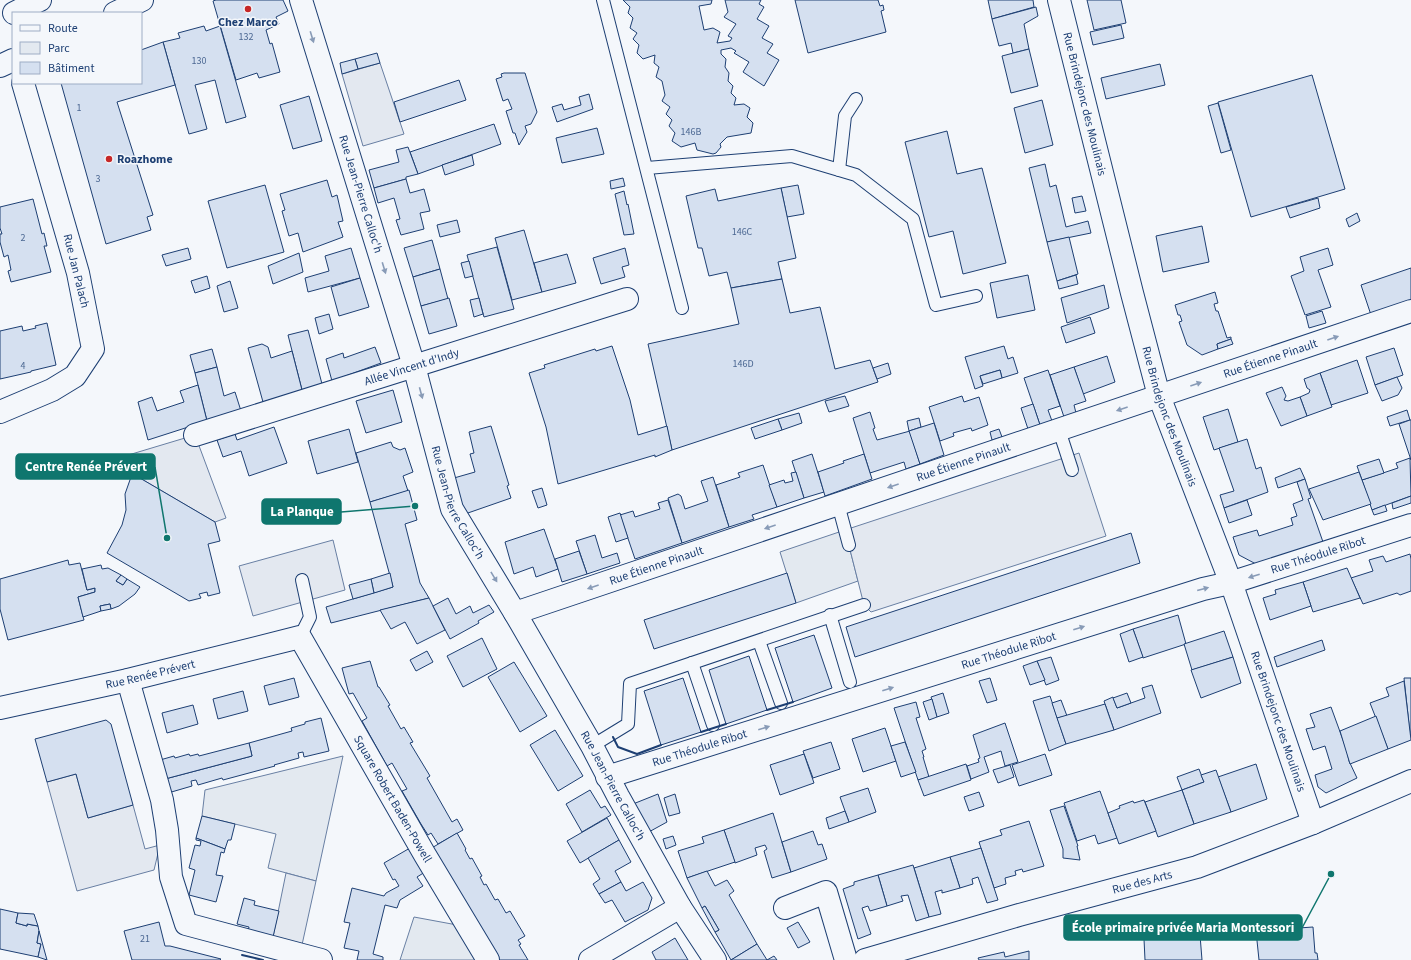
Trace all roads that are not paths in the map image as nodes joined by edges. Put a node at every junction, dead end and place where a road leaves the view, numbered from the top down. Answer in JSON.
{"nodes":[{"id":1,"x":40,"y":0,"type":"edge"},
{"id":2,"x":142,"y":0,"type":"edge"},
{"id":3,"x":301,"y":0,"type":"edge"},
{"id":4,"x":603,"y":0,"type":"edge"},
{"id":5,"x":1059,"y":0,"type":"edge"},
{"id":6,"x":15,"y":12,"type":"edge"},
{"id":7,"x":117,"y":12,"type":"edge"},
{"id":8,"x":12,"y":13,"type":"edge"},
{"id":9,"x":0,"y":19,"type":"edge"},
{"id":10,"x":12,"y":60,"type":"edge"},
{"id":11,"x":0,"y":66,"type":"edge"},
{"id":12,"x":23,"y":84,"type":"edge"},
{"id":13,"x":856,"y":99,"type":"dead end"},
{"id":14,"x":647,"y":168,"type":"junction"},
{"id":15,"x":839,"y":170,"type":"junction"},
{"id":16,"x":976,"y":296,"type":"dead end"},
{"id":17,"x":627,"y":299,"type":"dead end"},
{"id":18,"x":682,"y":308,"type":"dead end"},
{"id":19,"x":1411,"y":311,"type":"edge"},
{"id":20,"x":414,"y":366,"type":"junction"},
{"id":21,"x":1159,"y":396,"type":"junction"},
{"id":22,"x":0,"y":412,"type":"edge"},
{"id":23,"x":1059,"y":430,"type":"junction"},
{"id":24,"x":195,"y":434,"type":"dead end"},
{"id":25,"x":1072,"y":470,"type":"dead end"},
{"id":26,"x":838,"y":504,"type":"junction"},
{"id":27,"x":1411,"y":525,"type":"edge"},
{"id":28,"x":849,"y":545,"type":"dead end"},
{"id":29,"x":302,"y":580,"type":"dead end"},
{"id":30,"x":1230,"y":583,"type":"junction"},
{"id":31,"x":864,"y":604,"type":"dead end"},
{"id":32,"x":516,"y":613,"type":"junction"},
{"id":33,"x":830,"y":615,"type":"junction"},
{"id":34,"x":300,"y":638,"type":"junction"},
{"id":35,"x":759,"y":640,"type":"junction"},
{"id":36,"x":692,"y":663,"type":"junction"},
{"id":37,"x":128,"y":680,"type":"junction"},
{"id":38,"x":850,"y":682,"type":"dead end"},
{"id":39,"x":781,"y":703,"type":"dead end"},
{"id":40,"x":0,"y":708,"type":"edge"},
{"id":41,"x":713,"y":725,"type":"dead end"},
{"id":42,"x":592,"y":746,"type":"junction"},
{"id":43,"x":607,"y":777,"type":"junction"},
{"id":44,"x":1411,"y":781,"type":"edge"},
{"id":45,"x":1313,"y":823,"type":"junction"},
{"id":46,"x":680,"y":907,"type":"junction"},
{"id":47,"x":784,"y":908,"type":"dead end"},
{"id":48,"x":299,"y":957,"type":"edge"},
{"id":49,"x":321,"y":960,"type":"edge"},
{"id":50,"x":488,"y":960,"type":"edge"},
{"id":51,"x":590,"y":960,"type":"edge"},
{"id":52,"x":715,"y":960,"type":"edge"},
{"id":53,"x":846,"y":960,"type":"edge"},
{"id":54,"x":865,"y":960,"type":"edge"}],
"edges":[{"from":1,"to":6,"type":"street"},
{"from":2,"to":7,"type":"street"},
{"from":3,"to":20,"type":"street","name":"Rue Jean-Pierre Calloc'h","one_way":true},
{"from":4,"to":14,"type":"lane"},
{"from":5,"to":21,"type":"street","name":"Rue Brindejonc des Moulinais"},
{"from":8,"to":9,"type":"street"},
{"from":10,"to":11,"type":"street"},
{"from":12,"to":22,"type":"street","name":"Rue Jan Palach"},
{"from":13,"to":15,"type":"lane"},
{"from":14,"to":15,"type":"lane"},
{"from":14,"to":18,"type":"lane"},
{"from":15,"to":16,"type":"lane"},
{"from":17,"to":20,"type":"street","name":"Allée Vincent d'Indy"},
{"from":21,"to":19,"type":"street","name":"Rue Étienne Pinault","one_way":true},
{"from":20,"to":24,"type":"street","name":"Allée Vincent d'Indy"},
{"from":20,"to":32,"type":"street","name":"Rue Jean-Pierre Calloc'h","one_way":true},
{"from":21,"to":23,"type":"street","name":"Rue Étienne Pinault","one_way":true},
{"from":21,"to":30,"type":"street","name":"Rue Brindejonc des Moulinais"},
{"from":23,"to":25,"type":"lane"},
{"from":23,"to":26,"type":"street","name":"Rue Étienne Pinault","one_way":true},
{"from":26,"to":28,"type":"lane"},
{"from":26,"to":32,"type":"street","name":"Rue Étienne Pinault","one_way":true},
{"from":27,"to":30,"type":"street","name":"Rue Théodule Ribot","one_way":true},
{"from":29,"to":34,"type":"lane"},
{"from":43,"to":30,"type":"street","name":"Rue Théodule Ribot","one_way":true},
{"from":30,"to":45,"type":"street","name":"Rue Brindejonc des Moulinais"},
{"from":31,"to":33,"type":"lane"},
{"from":32,"to":42,"type":"street","name":"Rue Jean-Pierre Calloc'h"},
{"from":33,"to":35,"type":"lane"},
{"from":33,"to":38,"type":"lane"},
{"from":34,"to":37,"type":"street","name":"Rue Renée Prévert"},
{"from":34,"to":50,"type":"street","name":"Square Robert Baden-Powell"},
{"from":35,"to":36,"type":"lane"},
{"from":35,"to":39,"type":"lane"},
{"from":36,"to":41,"type":"lane"},
{"from":36,"to":42,"type":"lane"},
{"from":37,"to":40,"type":"street","name":"Rue Renée Prévert"},
{"from":37,"to":48,"type":"street"},
{"from":42,"to":43,"type":"street","name":"Rue Jean-Pierre Calloc'h"},
{"from":43,"to":46,"type":"street","name":"Rue Jean-Pierre Calloc'h"},
{"from":44,"to":45,"type":"street","name":"Rue des Arts"},
{"from":45,"to":54,"type":"street","name":"Rue des Arts"},
{"from":46,"to":51,"type":"street"},
{"from":46,"to":52,"type":"street","name":"Rue Jean-Pierre Calloc'h"},
{"from":47,"to":53,"type":"street"},
{"from":48,"to":49,"type":"street"}]}
